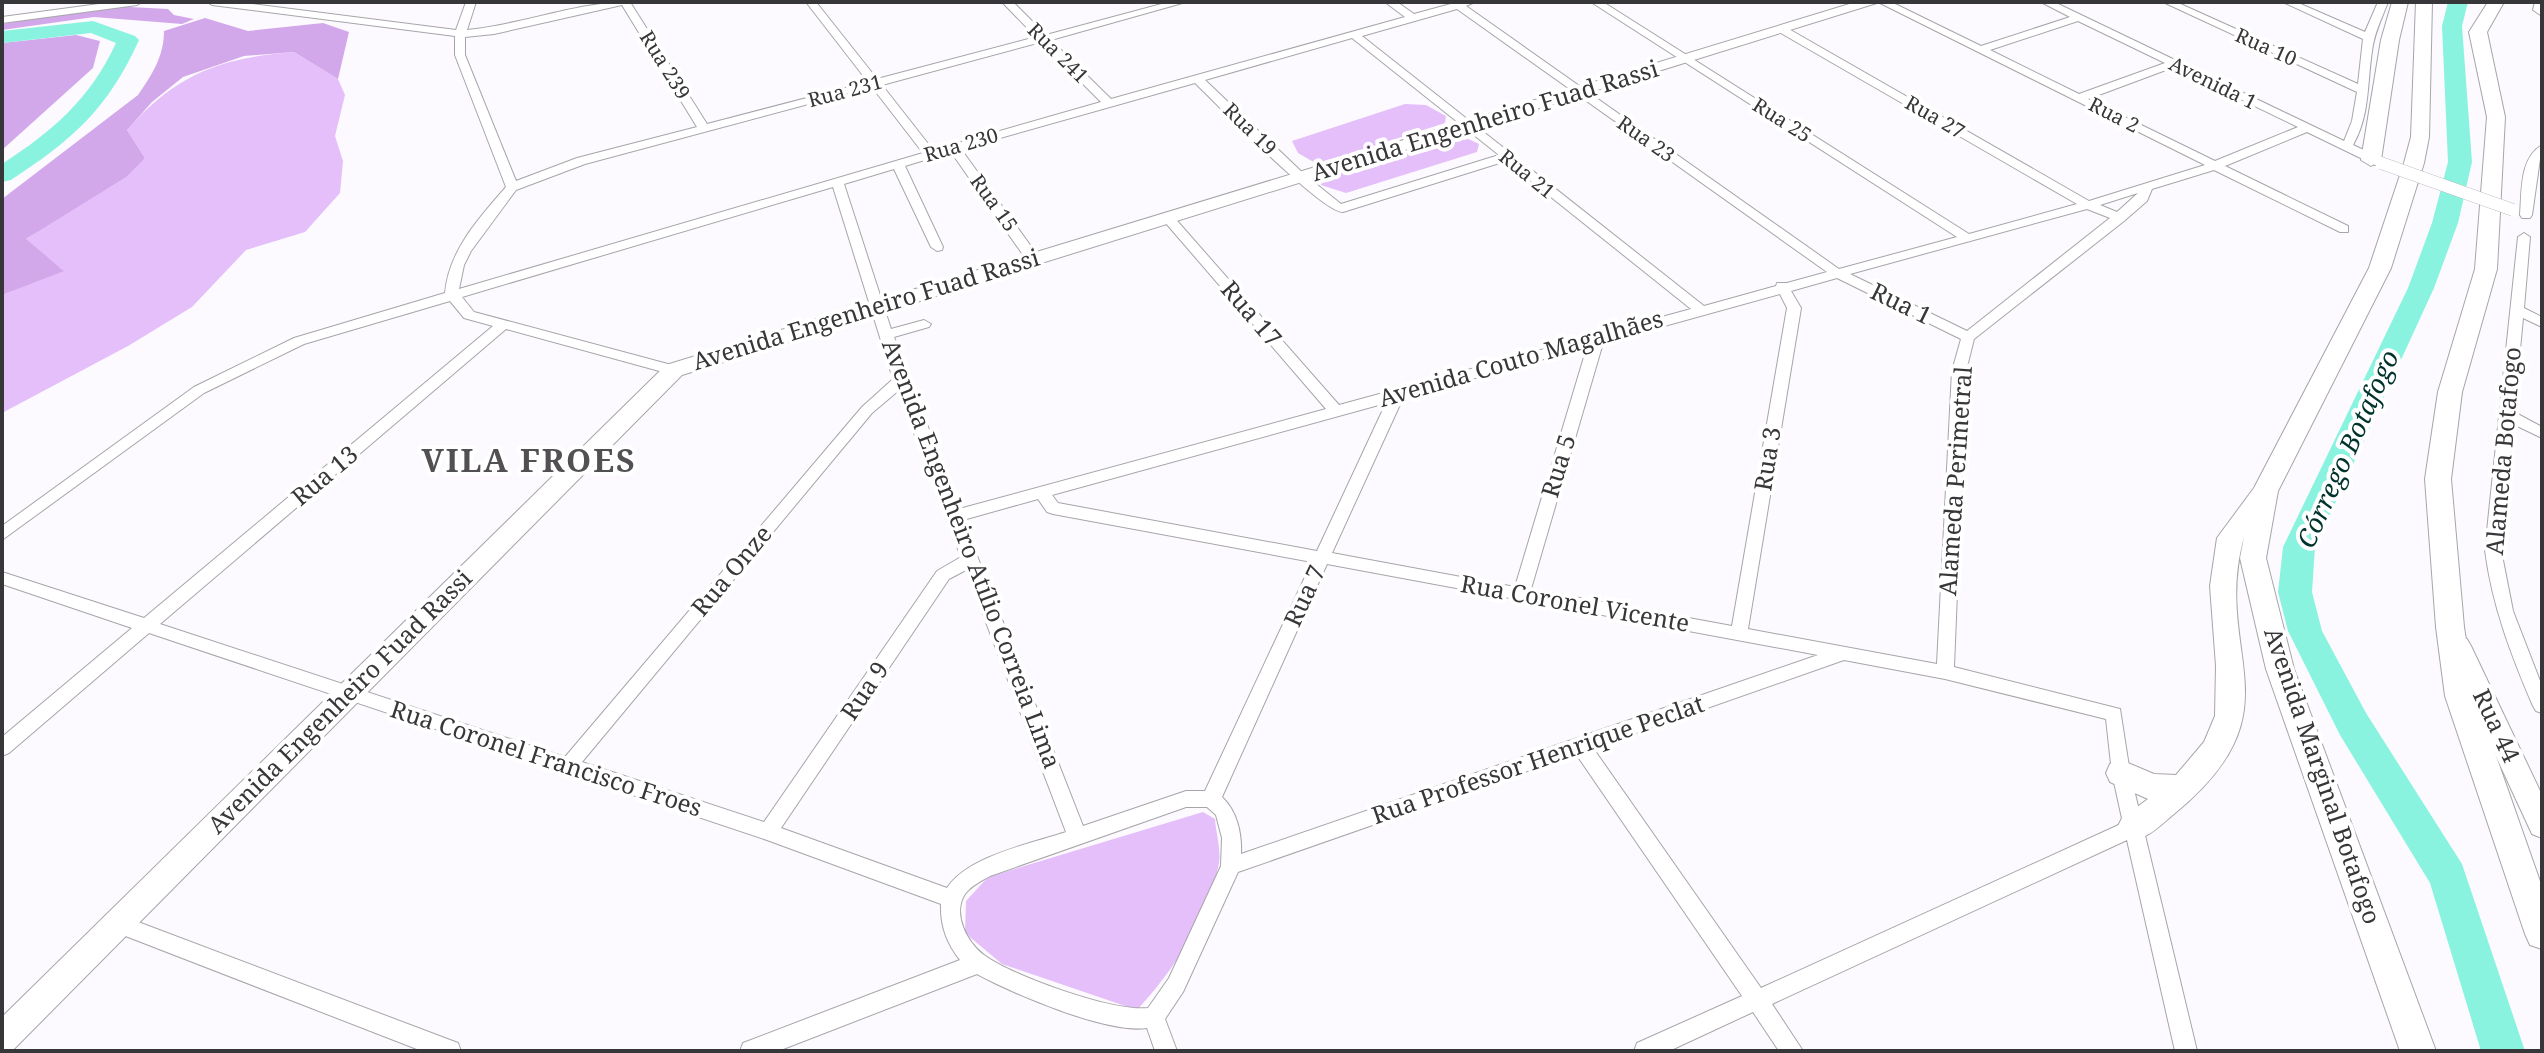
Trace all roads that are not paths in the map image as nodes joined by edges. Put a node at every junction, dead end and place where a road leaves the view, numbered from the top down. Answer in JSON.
{"nodes":[{"id":1,"x":137,"y":2,"type":"edge"},
{"id":2,"x":212,"y":2,"type":"edge"},
{"id":3,"x":471,"y":2,"type":"edge"},
{"id":4,"x":623,"y":2,"type":"edge"},
{"id":5,"x":811,"y":2,"type":"edge"},
{"id":6,"x":1007,"y":2,"type":"edge"},
{"id":7,"x":1181,"y":2,"type":"edge"},
{"id":8,"x":1390,"y":2,"type":"edge"},
{"id":9,"x":1596,"y":2,"type":"edge"},
{"id":10,"x":1872,"y":2,"type":"edge"},
{"id":11,"x":1883,"y":2,"type":"edge"},
{"id":12,"x":2046,"y":2,"type":"edge"},
{"id":13,"x":2168,"y":2,"type":"edge"},
{"id":14,"x":2288,"y":2,"type":"edge"},
{"id":15,"x":2383,"y":2,"type":"edge"},
{"id":16,"x":2400,"y":2,"type":"edge"},
{"id":17,"x":2424,"y":2,"type":"edge"},
{"id":18,"x":2496,"y":2,"type":"edge"},
{"id":19,"x":1464,"y":4,"type":"edge"},
{"id":20,"x":2078,"y":18,"type":"junction"},
{"id":21,"x":1414,"y":19,"type":"junction"},
{"id":22,"x":2,"y":20,"type":"edge"},
{"id":23,"x":1783,"y":30,"type":"junction"},
{"id":24,"x":460,"y":34,"type":"junction"},
{"id":25,"x":1356,"y":36,"type":"junction"},
{"id":26,"x":1044,"y":38,"type":"junction"},
{"id":27,"x":2369,"y":38,"type":"junction"},
{"id":28,"x":1980,"y":50,"type":"junction"},
{"id":29,"x":1686,"y":59,"type":"junction"},
{"id":30,"x":2173,"y":64,"type":"junction"},
{"id":31,"x":1199,"y":80,"type":"junction"},
{"id":32,"x":875,"y":83,"type":"junction"},
{"id":33,"x":2364,"y":91,"type":"junction"},
{"id":34,"x":1579,"y":92,"type":"junction"},
{"id":35,"x":2080,"y":98,"type":"junction"},
{"id":36,"x":1109,"y":104,"type":"junction"},
{"id":37,"x":1468,"y":126,"type":"junction"},
{"id":38,"x":2306,"y":128,"type":"junction"},
{"id":39,"x":704,"y":129,"type":"junction"},
{"id":40,"x":2541,"y":143,"type":"edge"},
{"id":41,"x":2346,"y":147,"type":"junction"},
{"id":42,"x":954,"y":148,"type":"junction"},
{"id":43,"x":930,"y":154,"type":"junction"},
{"id":44,"x":1506,"y":157,"type":"junction"},
{"id":45,"x":2376,"y":161,"type":"junction"},
{"id":46,"x":898,"y":164,"type":"junction"},
{"id":47,"x":2214,"y":166,"type":"junction"},
{"id":48,"x":1301,"y":178,"type":"junction"},
{"id":49,"x":837,"y":181,"type":"junction"},
{"id":50,"x":2147,"y":185,"type":"junction"},
{"id":51,"x":512,"y":187,"type":"junction"},
{"id":52,"x":2088,"y":205,"type":"junction"},
{"id":53,"x":2520,"y":213,"type":"junction"},
{"id":54,"x":1168,"y":218,"type":"junction"},
{"id":55,"x":2120,"y":218,"type":"junction"},
{"id":56,"x":2542,"y":222,"type":"edge"},
{"id":57,"x":2344,"y":229,"type":"dead end"},
{"id":58,"x":2524,"y":237,"type":"dead end"},
{"id":59,"x":1967,"y":238,"type":"junction"},
{"id":60,"x":937,"y":247,"type":"dead end"},
{"id":61,"x":1033,"y":259,"type":"junction"},
{"id":62,"x":1835,"y":272,"type":"junction"},
{"id":63,"x":487,"y":284,"type":"junction"},
{"id":64,"x":1782,"y":286,"type":"junction"},
{"id":65,"x":452,"y":294,"type":"junction"},
{"id":66,"x":879,"y":305,"type":"junction"},
{"id":67,"x":1699,"y":309,"type":"junction"},
{"id":68,"x":2517,"y":310,"type":"junction"},
{"id":69,"x":469,"y":315,"type":"junction"},
{"id":70,"x":2542,"y":323,"type":"edge"},
{"id":71,"x":924,"y":324,"type":"dead end"},
{"id":72,"x":502,"y":325,"type":"junction"},
{"id":73,"x":888,"y":334,"type":"junction"},
{"id":74,"x":1968,"y":337,"type":"junction"},
{"id":75,"x":1597,"y":338,"type":"junction"},
{"id":76,"x":674,"y":370,"type":"junction"},
{"id":77,"x":901,"y":380,"type":"junction"},
{"id":78,"x":1398,"y":393,"type":"junction"},
{"id":79,"x":1335,"y":410,"type":"junction"},
{"id":80,"x":2507,"y":415,"type":"junction"},
{"id":81,"x":2542,"y":433,"type":"edge"},
{"id":82,"x":2265,"y":491,"type":"junction"},
{"id":83,"x":1042,"y":492,"type":"junction"},
{"id":84,"x":955,"y":516,"type":"junction"},
{"id":85,"x":2,"y":534,"type":"edge"},
{"id":86,"x":1323,"y":558,"type":"junction"},
{"id":87,"x":971,"y":559,"type":"junction"},
{"id":88,"x":2,"y":578,"type":"edge"},
{"id":89,"x":1521,"y":594,"type":"junction"},
{"id":90,"x":147,"y":626,"type":"junction"},
{"id":91,"x":2450,"y":627,"type":"junction"},
{"id":92,"x":1739,"y":634,"type":"junction"},
{"id":93,"x":1844,"y":653,"type":"junction"},
{"id":94,"x":1945,"y":672,"type":"junction"},
{"id":95,"x":349,"y":693,"type":"junction"},
{"id":96,"x":2542,"y":706,"type":"edge"},
{"id":97,"x":1581,"y":746,"type":"junction"},
{"id":98,"x":2,"y":748,"type":"edge"},
{"id":99,"x":568,"y":766,"type":"junction"},
{"id":100,"x":2121,"y":773,"type":"junction"},
{"id":101,"x":2183,"y":788,"type":"junction"},
{"id":102,"x":1211,"y":799,"type":"junction"},
{"id":103,"x":2542,"y":825,"type":"edge"},
{"id":104,"x":2133,"y":828,"type":"junction"},
{"id":105,"x":768,"y":832,"type":"junction"},
{"id":106,"x":1077,"y":836,"type":"junction"},
{"id":107,"x":1231,"y":866,"type":"junction"},
{"id":108,"x":952,"y":899,"type":"junction"},
{"id":109,"x":117,"y":923,"type":"junction"},
{"id":110,"x":2542,"y":934,"type":"edge"},
{"id":111,"x":979,"y":963,"type":"junction"},
{"id":112,"x":1757,"y":1001,"type":"junction"},
{"id":113,"x":1154,"y":1017,"type":"junction"},
{"id":114,"x":2,"y":1039,"type":"edge"},
{"id":115,"x":450,"y":1051,"type":"edge"},
{"id":116,"x":751,"y":1051,"type":"edge"},
{"id":117,"x":1166,"y":1051,"type":"edge"},
{"id":118,"x":1645,"y":1051,"type":"edge"},
{"id":119,"x":1792,"y":1051,"type":"edge"},
{"id":120,"x":2186,"y":1051,"type":"edge"},
{"id":121,"x":2418,"y":1051,"type":"edge"}],
"edges":[{"from":1,"to":22,"type":"street"},
{"from":2,"to":24,"type":"street"},
{"from":3,"to":24,"type":"street"},
{"from":4,"to":24,"type":"street"},
{"from":4,"to":39,"type":"street","name":"Rua 239"},
{"from":5,"to":32,"type":"street"},
{"from":6,"to":26,"type":"street","name":"Rua 241"},
{"from":7,"to":26,"type":"street","name":"Rua 231"},
{"from":8,"to":21,"type":"street"},
{"from":9,"to":29,"type":"street","name":"Rua 25"},
{"from":10,"to":23,"type":"main road","name":"Avenida Engenheiro Fuad Rassi"},
{"from":11,"to":28,"type":"street","name":"Rua 2"},
{"from":12,"to":20,"type":"street","name":"Avenida 1"},
{"from":13,"to":33,"type":"street","name":"Rua 10"},
{"from":14,"to":27,"type":"street"},
{"from":15,"to":27,"type":"street"},
{"from":16,"to":45,"type":"main road"},
{"from":17,"to":82,"type":"main road","name":"Avenida Marginal Botafogo"},
{"from":18,"to":91,"type":"main road"},
{"from":19,"to":21,"type":"street","name":"Rua 230"},
{"from":19,"to":34,"type":"street","name":"Rua 23"},
{"from":20,"to":28,"type":"street"},
{"from":20,"to":30,"type":"street","name":"Avenida 1"},
{"from":21,"to":25,"type":"street","name":"Rua 230"},
{"from":23,"to":29,"type":"main road","name":"Avenida Engenheiro Fuad Rassi"},
{"from":23,"to":52,"type":"street","name":"Rua 27"},
{"from":24,"to":51,"type":"street"},
{"from":25,"to":31,"type":"street","name":"Rua 230"},
{"from":25,"to":37,"type":"street","name":"Rua 21"},
{"from":26,"to":32,"type":"street","name":"Rua 231"},
{"from":26,"to":36,"type":"street","name":"Rua 241"},
{"from":27,"to":33,"type":"street"},
{"from":28,"to":35,"type":"street","name":"Rua 2"},
{"from":29,"to":34,"type":"main road","name":"Avenida Engenheiro Fuad Rassi"},
{"from":29,"to":59,"type":"street","name":"Rua 25"},
{"from":30,"to":35,"type":"street"},
{"from":30,"to":38,"type":"street","name":"Avenida 1"},
{"from":31,"to":36,"type":"street","name":"Rua 230"},
{"from":31,"to":48,"type":"street","name":"Rua 19"},
{"from":32,"to":39,"type":"street","name":"Rua 231"},
{"from":32,"to":43,"type":"street"},
{"from":33,"to":41,"type":"street"},
{"from":34,"to":37,"type":"main road","name":"Avenida Engenheiro Fuad Rassi"},
{"from":34,"to":62,"type":"street","name":"Rua 23"},
{"from":35,"to":47,"type":"street","name":"Rua 2"},
{"from":36,"to":42,"type":"street","name":"Rua 230"},
{"from":37,"to":44,"type":"street","name":"Rua 21"},
{"from":37,"to":48,"type":"main road","name":"Avenida Engenheiro Fuad Rassi"},
{"from":38,"to":41,"type":"street","name":"Avenida 1"},
{"from":38,"to":47,"type":"street"},
{"from":39,"to":51,"type":"street","name":"Rua 231"},
{"from":40,"to":53,"type":"street"},
{"from":41,"to":45,"type":"street","name":"Avenida 1"},
{"from":42,"to":43,"type":"street","name":"Rua 230"},
{"from":42,"to":61,"type":"street","name":"Rua 15"},
{"from":43,"to":46,"type":"street","name":"Rua 230"},
{"from":44,"to":48,"type":"street","name":"Rua 19"},
{"from":44,"to":67,"type":"street","name":"Rua 21"},
{"from":45,"to":53,"type":"street","name":"Avenida 1","bridge":true},
{"from":46,"to":49,"type":"street","name":"Rua 230"},
{"from":46,"to":60,"type":"street"},
{"from":47,"to":50,"type":"street"},
{"from":47,"to":57,"type":"street","name":"Rua 2"},
{"from":48,"to":54,"type":"main road","name":"Avenida Engenheiro Fuad Rassi"},
{"from":49,"to":63,"type":"street","name":"Rua 230"},
{"from":49,"to":66,"type":"street","name":"Avenida Engenheiro Atílio Correia Lima"},
{"from":50,"to":52,"type":"street","name":"Avenida Couto Magalhães"},
{"from":50,"to":55,"type":"street","name":"Alameda Perimetral"},
{"from":51,"to":65,"type":"street"},
{"from":52,"to":55,"type":"street"},
{"from":52,"to":59,"type":"street","name":"Avenida Couto Magalhães"},
{"from":53,"to":56,"type":"street","name":"Avenida 1"},
{"from":54,"to":61,"type":"main road","name":"Avenida Engenheiro Fuad Rassi"},
{"from":54,"to":79,"type":"street","name":"Rua 17"},
{"from":55,"to":74,"type":"street","name":"Alameda Perimetral"},
{"from":58,"to":68,"type":"street","name":"Alameda Botafogo"},
{"from":59,"to":62,"type":"street","name":"Avenida Couto Magalhães"},
{"from":61,"to":66,"type":"main road","name":"Avenida Engenheiro Fuad Rassi"},
{"from":62,"to":64,"type":"street","name":"Avenida Couto Magalhães"},
{"from":62,"to":74,"type":"street","name":"Rua 1"},
{"from":63,"to":65,"type":"street","name":"Rua 230"},
{"from":63,"to":69,"type":"street"},
{"from":64,"to":67,"type":"street","name":"Avenida Couto Magalhães"},
{"from":64,"to":92,"type":"street","name":"Rua 3"},
{"from":65,"to":69,"type":"street"},
{"from":65,"to":85,"type":"street","name":"Rua 230"},
{"from":66,"to":73,"type":"street","name":"Avenida Engenheiro Atílio Correia Lima"},
{"from":66,"to":76,"type":"main road","name":"Avenida Engenheiro Fuad Rassi"},
{"from":67,"to":75,"type":"street","name":"Avenida Couto Magalhães"},
{"from":68,"to":70,"type":"street"},
{"from":68,"to":80,"type":"street","name":"Alameda Botafogo"},
{"from":69,"to":72,"type":"street"},
{"from":71,"to":73,"type":"street"},
{"from":72,"to":76,"type":"street"},
{"from":72,"to":90,"type":"street","name":"Rua 13"},
{"from":73,"to":77,"type":"street","name":"Avenida Engenheiro Atílio Correia Lima"},
{"from":74,"to":94,"type":"street","name":"Alameda Perimetral"},
{"from":75,"to":78,"type":"street","name":"Avenida Couto Magalhães"},
{"from":75,"to":89,"type":"street","name":"Rua 5"},
{"from":76,"to":95,"type":"main road","name":"Avenida Engenheiro Fuad Rassi"},
{"from":77,"to":84,"type":"street","name":"Avenida Engenheiro Atílio Correia Lima"},
{"from":77,"to":99,"type":"street","name":"Rua Onze"},
{"from":78,"to":79,"type":"street","name":"Avenida Couto Magalhães"},
{"from":78,"to":86,"type":"street","name":"Rua 7"},
{"from":79,"to":83,"type":"street","name":"Avenida Couto Magalhães"},
{"from":80,"to":81,"type":"street"},
{"from":80,"to":96,"type":"street","name":"Alameda Botafogo"},
{"from":82,"to":101,"type":"main road"},
{"from":82,"to":121,"type":"main road","name":"Avenida Marginal Botafogo"},
{"from":83,"to":84,"type":"street","name":"Avenida Couto Magalhães"},
{"from":83,"to":86,"type":"street","name":"Rua Coronel Vicente"},
{"from":84,"to":87,"type":"street","name":"Avenida Engenheiro Atílio Correia Lima"},
{"from":86,"to":89,"type":"street","name":"Rua Coronel Vicente"},
{"from":86,"to":102,"type":"street","name":"Rua 7"},
{"from":87,"to":105,"type":"street","name":"Rua 9"},
{"from":87,"to":106,"type":"street","name":"Avenida Engenheiro Atílio Correia Lima"},
{"from":88,"to":90,"type":"street","name":"Rua Coronel Francisco Froes"},
{"from":89,"to":92,"type":"street","name":"Rua Coronel Vicente"},
{"from":90,"to":95,"type":"street","name":"Rua Coronel Francisco Froes"},
{"from":90,"to":98,"type":"street","name":"Rua 13"},
{"from":91,"to":103,"type":"main road","name":"Rua 44"},
{"from":91,"to":110,"type":"main road"},
{"from":92,"to":93,"type":"street","name":"Rua Coronel Vicente"},
{"from":93,"to":94,"type":"street","name":"Rua Coronel Vicente"},
{"from":93,"to":97,"type":"street","name":"Rua Professor Henrique Peclat"},
{"from":94,"to":100,"type":"street","name":"Rua Coronel Vicente"},
{"from":95,"to":99,"type":"street","name":"Rua Coronel Francisco Froes"},
{"from":95,"to":109,"type":"main road","name":"Avenida Engenheiro Fuad Rassi"},
{"from":97,"to":107,"type":"street","name":"Rua Professor Henrique Peclat"},
{"from":97,"to":112,"type":"street"},
{"from":99,"to":105,"type":"street","name":"Rua Coronel Francisco Froes"},
{"from":100,"to":101,"type":"main road"},
{"from":100,"to":104,"type":"street"},
{"from":101,"to":104,"type":"main road"},
{"from":102,"to":106,"type":"street"},
{"from":102,"to":107,"type":"street"},
{"from":104,"to":112,"type":"street"},
{"from":104,"to":120,"type":"street"},
{"from":105,"to":108,"type":"street","name":"Rua Coronel Francisco Froes"},
{"from":106,"to":108,"type":"street"},
{"from":107,"to":113,"type":"street"},
{"from":108,"to":111,"type":"street"},
{"from":109,"to":114,"type":"main road","name":"Avenida Engenheiro Fuad Rassi"},
{"from":109,"to":115,"type":"street"},
{"from":111,"to":113,"type":"street"},
{"from":111,"to":116,"type":"street"},
{"from":112,"to":118,"type":"street"},
{"from":112,"to":119,"type":"street"},
{"from":113,"to":117,"type":"street"}]}
